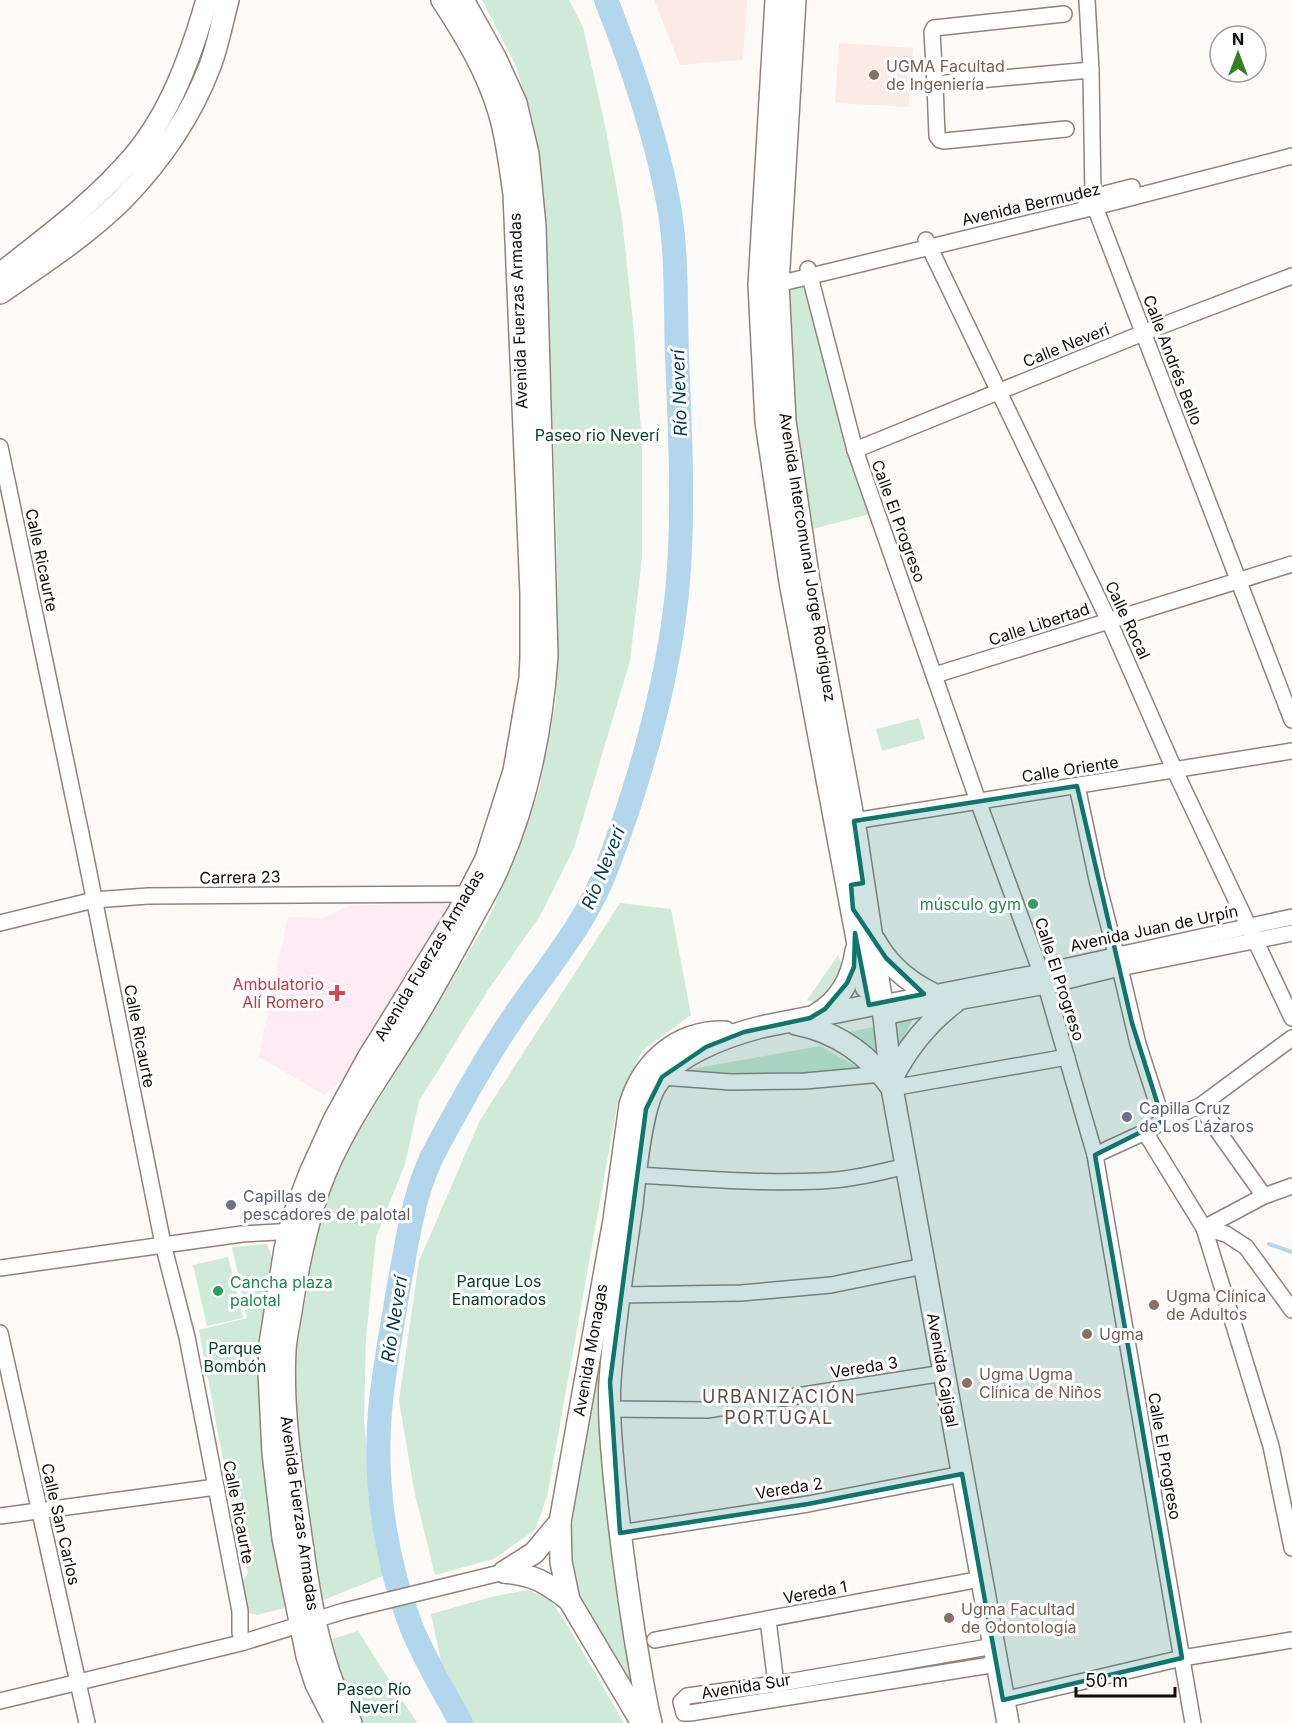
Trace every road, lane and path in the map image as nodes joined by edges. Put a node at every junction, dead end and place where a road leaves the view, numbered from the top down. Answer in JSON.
{"nodes":[{"id":1,"x":207,"y":0,"type":"edge"},
{"id":2,"x":228,"y":0,"type":"edge"},
{"id":3,"x":442,"y":0,"type":"edge"},
{"id":4,"x":463,"y":0,"type":"edge"},
{"id":5,"x":776,"y":0,"type":"edge"},
{"id":6,"x":795,"y":0,"type":"edge"},
{"id":7,"x":1088,"y":0,"type":"edge"},
{"id":8,"x":1064,"y":14,"type":"dead end"},
{"id":9,"x":1091,"y":70,"type":"junction"},
{"id":10,"x":935,"y":84,"type":"junction"},
{"id":11,"x":1066,"y":129,"type":"dead end"},
{"id":12,"x":1292,"y":148,"type":"edge"},
{"id":13,"x":1292,"y":156,"type":"edge"},
{"id":14,"x":1094,"y":202,"type":"junction"},
{"id":15,"x":928,"y":243,"type":"junction"},
{"id":16,"x":809,"y":273,"type":"junction"},
{"id":17,"x":0,"y":274,"type":"edge"},
{"id":18,"x":1292,"y":276,"type":"edge"},
{"id":19,"x":778,"y":280,"type":"junction"},
{"id":20,"x":0,"y":293,"type":"edge"},
{"id":21,"x":1143,"y":334,"type":"junction"},
{"id":22,"x":999,"y":391,"type":"junction"},
{"id":23,"x":0,"y":447,"type":"edge"},
{"id":24,"x":855,"y":450,"type":"junction"},
{"id":25,"x":1292,"y":564,"type":"edge"},
{"id":26,"x":1239,"y":582,"type":"junction"},
{"id":27,"x":1109,"y":621,"type":"junction"},
{"id":28,"x":935,"y":675,"type":"junction"},
{"id":29,"x":1292,"y":720,"type":"edge"},
{"id":30,"x":1292,"y":751,"type":"edge"},
{"id":31,"x":1175,"y":771,"type":"junction"},
{"id":32,"x":1077,"y":786,"type":"junction"},
{"id":33,"x":978,"y":801,"type":"junction"},
{"id":34,"x":854,"y":821,"type":"junction"},
{"id":35,"x":476,"y":894,"type":"junction"},
{"id":36,"x":94,"y":900,"type":"junction"},
{"id":37,"x":1292,"y":917,"type":"edge"},
{"id":38,"x":0,"y":923,"type":"edge"},
{"id":39,"x":863,"y":933,"type":"junction"},
{"id":40,"x":1251,"y":933,"type":"junction"},
{"id":41,"x":1292,"y":933,"type":"edge"},
{"id":42,"x":1118,"y":961,"type":"junction"},
{"id":43,"x":1043,"y":979,"type":"junction"},
{"id":44,"x":931,"y":993,"type":"junction"},
{"id":45,"x":955,"y":1002,"type":"junction"},
{"id":46,"x":878,"y":1008,"type":"junction"},
{"id":47,"x":1292,"y":1018,"type":"edge"},
{"id":48,"x":801,"y":1020,"type":"junction"},
{"id":49,"x":744,"y":1032,"type":"junction"},
{"id":50,"x":1292,"y":1038,"type":"edge"},
{"id":51,"x":1067,"y":1057,"type":"junction"},
{"id":52,"x":662,"y":1077,"type":"junction"},
{"id":53,"x":889,"y":1080,"type":"junction"},
{"id":54,"x":1200,"y":1106,"type":"junction"},
{"id":55,"x":1163,"y":1120,"type":"junction"},
{"id":56,"x":1145,"y":1132,"type":"junction"},
{"id":57,"x":1095,"y":1155,"type":"junction"},
{"id":58,"x":906,"y":1166,"type":"junction"},
{"id":59,"x":635,"y":1175,"type":"junction"},
{"id":60,"x":1292,"y":1186,"type":"edge"},
{"id":61,"x":1264,"y":1196,"type":"junction"},
{"id":62,"x":1204,"y":1228,"type":"junction"},
{"id":63,"x":297,"y":1231,"type":"junction"},
{"id":64,"x":163,"y":1244,"type":"junction"},
{"id":65,"x":924,"y":1266,"type":"junction"},
{"id":66,"x":0,"y":1268,"type":"edge"},
{"id":67,"x":620,"y":1295,"type":"junction"},
{"id":68,"x":1292,"y":1310,"type":"edge"},
{"id":69,"x":0,"y":1333,"type":"edge"},
{"id":70,"x":944,"y":1373,"type":"junction"},
{"id":71,"x":610,"y":1409,"type":"junction"},
{"id":72,"x":962,"y":1474,"type":"junction"},
{"id":73,"x":216,"y":1487,"type":"junction"},
{"id":74,"x":39,"y":1511,"type":"junction"},
{"id":75,"x":0,"y":1516,"type":"edge"},
{"id":76,"x":560,"y":1521,"type":"junction"},
{"id":77,"x":620,"y":1533,"type":"junction"},
{"id":78,"x":1292,"y":1542,"type":"edge"},
{"id":79,"x":1292,"y":1548,"type":"edge"},
{"id":80,"x":504,"y":1572,"type":"junction"},
{"id":81,"x":981,"y":1579,"type":"junction"},
{"id":82,"x":569,"y":1600,"type":"junction"},
{"id":83,"x":768,"y":1620,"type":"junction"},
{"id":84,"x":307,"y":1621,"type":"junction"},
{"id":85,"x":240,"y":1633,"type":"junction"},
{"id":86,"x":654,"y":1640,"type":"dead end"},
{"id":87,"x":1292,"y":1640,"type":"edge"},
{"id":88,"x":995,"y":1655,"type":"junction"},
{"id":89,"x":1182,"y":1658,"type":"junction"},
{"id":90,"x":77,"y":1678,"type":"junction"},
{"id":91,"x":776,"y":1684,"type":"junction"},
{"id":92,"x":0,"y":1691,"type":"edge"},
{"id":93,"x":1004,"y":1700,"type":"junction"},
{"id":94,"x":0,"y":1701,"type":"edge"},
{"id":95,"x":87,"y":1723,"type":"edge"},
{"id":96,"x":336,"y":1723,"type":"edge"},
{"id":97,"x":351,"y":1723,"type":"edge"},
{"id":98,"x":642,"y":1723,"type":"edge"},
{"id":99,"x":651,"y":1723,"type":"edge"},
{"id":100,"x":1008,"y":1723,"type":"edge"},
{"id":101,"x":1193,"y":1723,"type":"edge"}],
"edges":[{"from":1,"to":17,"type":"main road"},
{"from":2,"to":20,"type":"main road"},
{"from":3,"to":35,"type":"main road","name":"Avenida Fuerzas Armadas"},
{"from":4,"to":35,"type":"main road","name":"Avenida Fuerzas Armadas"},
{"from":5,"to":39,"type":"main road","name":"Avenida Intercomunal Jorge Rodriguez"},
{"from":6,"to":19,"type":"main road","name":"Avenida Intercomunal Jorge Rodriguez"},
{"from":7,"to":9,"type":"street","name":"Calle Andrés Bello"},
{"from":8,"to":10,"type":"street"},
{"from":9,"to":10,"type":"street"},
{"from":9,"to":14,"type":"street","name":"Calle Andrés Bello"},
{"from":10,"to":11,"type":"street"},
{"from":12,"to":14,"type":"street","name":"Avenida Bermudez"},
{"from":13,"to":14,"type":"street","name":"Avenida Bermudez"},
{"from":14,"to":15,"type":"street","name":"Avenida Bermudez"},
{"from":14,"to":21,"type":"street","name":"Calle Andrés Bello"},
{"from":15,"to":16,"type":"street","name":"Avenida Bermudez"},
{"from":15,"to":22,"type":"street","name":"Calle Rocal"},
{"from":16,"to":19,"type":"street","name":"Avenida Bermudez"},
{"from":16,"to":24,"type":"street","name":"Calle El Progreso"},
{"from":18,"to":21,"type":"street","name":"Calle Neverí"},
{"from":19,"to":34,"type":"main road","name":"Avenida Intercomunal Jorge Rodriguez"},
{"from":21,"to":22,"type":"street","name":"Calle Neverí"},
{"from":21,"to":26,"type":"street","name":"Calle Andrés Bello"},
{"from":22,"to":24,"type":"street","name":"Calle Neverí"},
{"from":22,"to":27,"type":"street","name":"Calle Rocal"},
{"from":23,"to":36,"type":"street","name":"Calle Ricaurte"},
{"from":24,"to":28,"type":"street","name":"Calle El Progreso"},
{"from":25,"to":26,"type":"street","name":"Calle Libertad"},
{"from":26,"to":27,"type":"street","name":"Calle Libertad"},
{"from":26,"to":29,"type":"street","name":"Calle Andrés Bello"},
{"from":27,"to":28,"type":"street","name":"Calle Libertad"},
{"from":27,"to":31,"type":"street","name":"Calle Rocal"},
{"from":28,"to":33,"type":"street","name":"Calle El Progreso"},
{"from":30,"to":31,"type":"street","name":"Calle Oriente"},
{"from":31,"to":32,"type":"street","name":"Calle Oriente"},
{"from":31,"to":40,"type":"street","name":"Calle Rocal"},
{"from":32,"to":33,"type":"street","name":"Calle Oriente"},
{"from":32,"to":42,"type":"street"},
{"from":33,"to":34,"type":"street","name":"Calle Oriente"},
{"from":33,"to":43,"type":"street","name":"Calle El Progreso"},
{"from":34,"to":39,"type":"main road","name":"Avenida Intercomunal Jorge Rodriguez"},
{"from":35,"to":36,"type":"street","name":"Carrera 23"},
{"from":35,"to":63,"type":"main road","name":"Avenida Fuerzas Armadas"},
{"from":36,"to":38,"type":"street","name":"Carrera 23"},
{"from":36,"to":64,"type":"street","name":"Calle Ricaurte"},
{"from":37,"to":40,"type":"street","name":"Avenida Juan de Urpín"},
{"from":39,"to":44,"type":"main road"},
{"from":39,"to":46,"type":"main road","name":"Avenida Intercomunal Jorge Rodriguez"},
{"from":39,"to":48,"type":"main road"},
{"from":40,"to":41,"type":"street","name":"Avenida Juan de Urpín"},
{"from":40,"to":42,"type":"street","name":"Avenida Juan de Urpín"},
{"from":40,"to":47,"type":"street","name":"Calle Rocal"},
{"from":42,"to":43,"type":"street","name":"Avenida Juan de Urpín"},
{"from":42,"to":55,"type":"street"},
{"from":43,"to":44,"type":"street","name":"Avenida Juan de Urpín"},
{"from":43,"to":45,"type":"street","name":"Avenida Juan de Urpín"},
{"from":43,"to":51,"type":"street","name":"Calle El Progreso"},
{"from":44,"to":46,"type":"street","name":"Avenida Juan de Urpín"},
{"from":45,"to":46,"type":"street","name":"Avenida Juan de Urpín"},
{"from":45,"to":53,"type":"main road"},
{"from":46,"to":48,"type":"main road","name":"Avenida Monagas"},
{"from":46,"to":53,"type":"main road","name":"Avenida Cajigal"},
{"from":48,"to":49,"type":"main road","name":"Avenida Monagas"},
{"from":48,"to":53,"type":"main road"},
{"from":49,"to":52,"type":"main road","name":"Avenida Monagas"},
{"from":49,"to":76,"type":"main road","name":"Avenida Monagas"},
{"from":50,"to":54,"type":"street"},
{"from":51,"to":53,"type":"street"},
{"from":51,"to":57,"type":"street","name":"Calle El Progreso"},
{"from":52,"to":53,"type":"street"},
{"from":52,"to":59,"type":"main road","name":"Avenida Monagas"},
{"from":53,"to":58,"type":"main road","name":"Avenida Cajigal"},
{"from":54,"to":55,"type":"street"},
{"from":54,"to":61,"type":"street"},
{"from":55,"to":56,"type":"street"},
{"from":56,"to":57,"type":"street"},
{"from":56,"to":62,"type":"street"},
{"from":57,"to":89,"type":"street","name":"Calle El Progreso"},
{"from":58,"to":59,"type":"street"},
{"from":58,"to":65,"type":"main road","name":"Avenida Cajigal"},
{"from":59,"to":67,"type":"main road","name":"Avenida Monagas"},
{"from":60,"to":61,"type":"street"},
{"from":61,"to":62,"type":"street"},
{"from":62,"to":68,"type":"street"},
{"from":62,"to":78,"type":"street"},
{"from":63,"to":64,"type":"street"},
{"from":63,"to":84,"type":"main road","name":"Avenida Fuerzas Armadas"},
{"from":64,"to":66,"type":"street"},
{"from":64,"to":73,"type":"street","name":"Calle Ricaurte"},
{"from":65,"to":67,"type":"street"},
{"from":65,"to":70,"type":"main road","name":"Avenida Cajigal"},
{"from":67,"to":71,"type":"main road","name":"Avenida Monagas"},
{"from":69,"to":74,"type":"street","name":"Calle San Carlos"},
{"from":70,"to":71,"type":"street","name":"Vereda 3"},
{"from":70,"to":72,"type":"main road","name":"Avenida Cajigal"},
{"from":71,"to":77,"type":"main road","name":"Avenida Monagas"},
{"from":72,"to":77,"type":"street","name":"Vereda 2"},
{"from":72,"to":81,"type":"main road","name":"Avenida Cajigal"},
{"from":73,"to":74,"type":"street"},
{"from":73,"to":85,"type":"street","name":"Calle Ricaurte"},
{"from":74,"to":75,"type":"street"},
{"from":74,"to":90,"type":"street","name":"Calle San Carlos"},
{"from":76,"to":80,"type":"main road"},
{"from":76,"to":82,"type":"main road","name":"Avenida Monagas"},
{"from":77,"to":99,"type":"main road","name":"Avenida Monagas"},
{"from":78,"to":79,"type":"street"},
{"from":80,"to":82,"type":"main road"},
{"from":80,"to":84,"type":"street"},
{"from":81,"to":83,"type":"street","name":"Vereda 1"},
{"from":81,"to":88,"type":"main road","name":"Avenida Cajigal"},
{"from":82,"to":98,"type":"main road","name":"Avenida Monagas"},
{"from":83,"to":86,"type":"street","name":"Vereda 1"},
{"from":83,"to":91,"type":"street"},
{"from":84,"to":85,"type":"street"},
{"from":84,"to":90,"type":"street"},
{"from":84,"to":96,"type":"main road","name":"Avenida Fuerzas Armadas"},
{"from":84,"to":97,"type":"main road","name":"Avenida Fuerzas Armadas"},
{"from":85,"to":90,"type":"street"},
{"from":87,"to":89,"type":"street"},
{"from":88,"to":91,"type":"street","name":"Avenida Sur"},
{"from":88,"to":91,"type":"street","name":"Avenida Sur"},
{"from":88,"to":93,"type":"main road","name":"Avenida Cajigal"},
{"from":89,"to":93,"type":"street"},
{"from":89,"to":101,"type":"street","name":"Calle El Progreso"},
{"from":90,"to":92,"type":"street"},
{"from":90,"to":94,"type":"street"},
{"from":90,"to":95,"type":"street","name":"Calle San Carlos"},
{"from":93,"to":100,"type":"main road","name":"Avenida Cajigal"}]}
